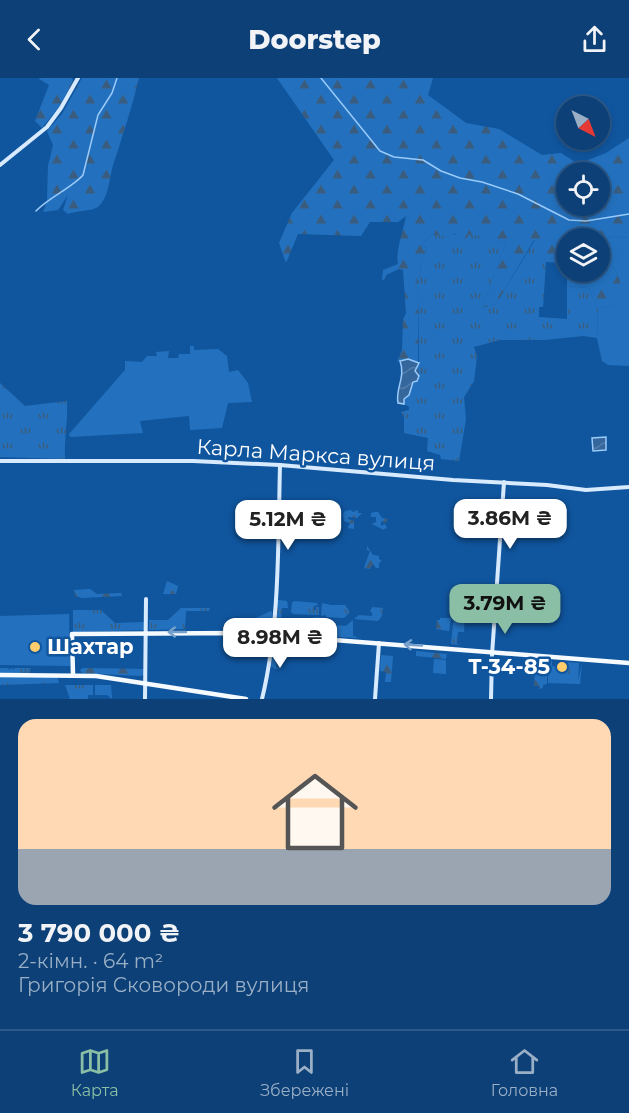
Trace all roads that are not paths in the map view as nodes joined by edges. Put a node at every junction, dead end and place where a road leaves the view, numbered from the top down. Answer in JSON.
{"nodes":[{"id":1,"x":78,"y":78,"type":"edge"},
{"id":2,"x":0,"y":165,"type":"edge"},
{"id":3,"x":0,"y":461,"type":"edge"},
{"id":4,"x":280,"y":465,"type":"junction"},
{"id":5,"x":504,"y":482,"type":"junction"},
{"id":6,"x":629,"y":487,"type":"edge"},
{"id":7,"x":146,"y":599,"type":"dead end"},
{"id":8,"x":146,"y":632,"type":"junction"},
{"id":9,"x":272,"y":635,"type":"junction"},
{"id":10,"x":380,"y":643,"type":"junction"},
{"id":11,"x":492,"y":652,"type":"junction"},
{"id":12,"x":629,"y":663,"type":"edge"},
{"id":13,"x":0,"y":675,"type":"edge"},
{"id":14,"x":73,"y":675,"type":"junction"},
{"id":15,"x":146,"y":683,"type":"junction"},
{"id":16,"x":145,"y":699,"type":"edge"},
{"id":17,"x":246,"y":699,"type":"edge"},
{"id":18,"x":262,"y":699,"type":"edge"},
{"id":19,"x":375,"y":699,"type":"edge"},
{"id":20,"x":491,"y":699,"type":"edge"}],
"edges":[{"from":1,"to":2,"type":"street"},
{"from":3,"to":4,"type":"street","name":"Карла Маркса вулиця"},
{"from":4,"to":5,"type":"street","name":"Карла Маркса вулиця"},
{"from":4,"to":9,"type":"street"},
{"from":5,"to":6,"type":"street","name":"Карла Маркса вулиця"},
{"from":5,"to":11,"type":"street"},
{"from":7,"to":8,"type":"street"},
{"from":9,"to":8,"type":"main road","one_way":true},
{"from":8,"to":14,"type":"main road"},
{"from":8,"to":15,"type":"street"},
{"from":9,"to":10,"type":"main road"},
{"from":9,"to":18,"type":"street"},
{"from":11,"to":10,"type":"main road","one_way":true},
{"from":10,"to":19,"type":"street"},
{"from":11,"to":12,"type":"main road"},
{"from":11,"to":20,"type":"street"},
{"from":13,"to":14,"type":"main road"},
{"from":14,"to":15,"type":"main road"},
{"from":15,"to":16,"type":"street"},
{"from":15,"to":17,"type":"main road"}]}
